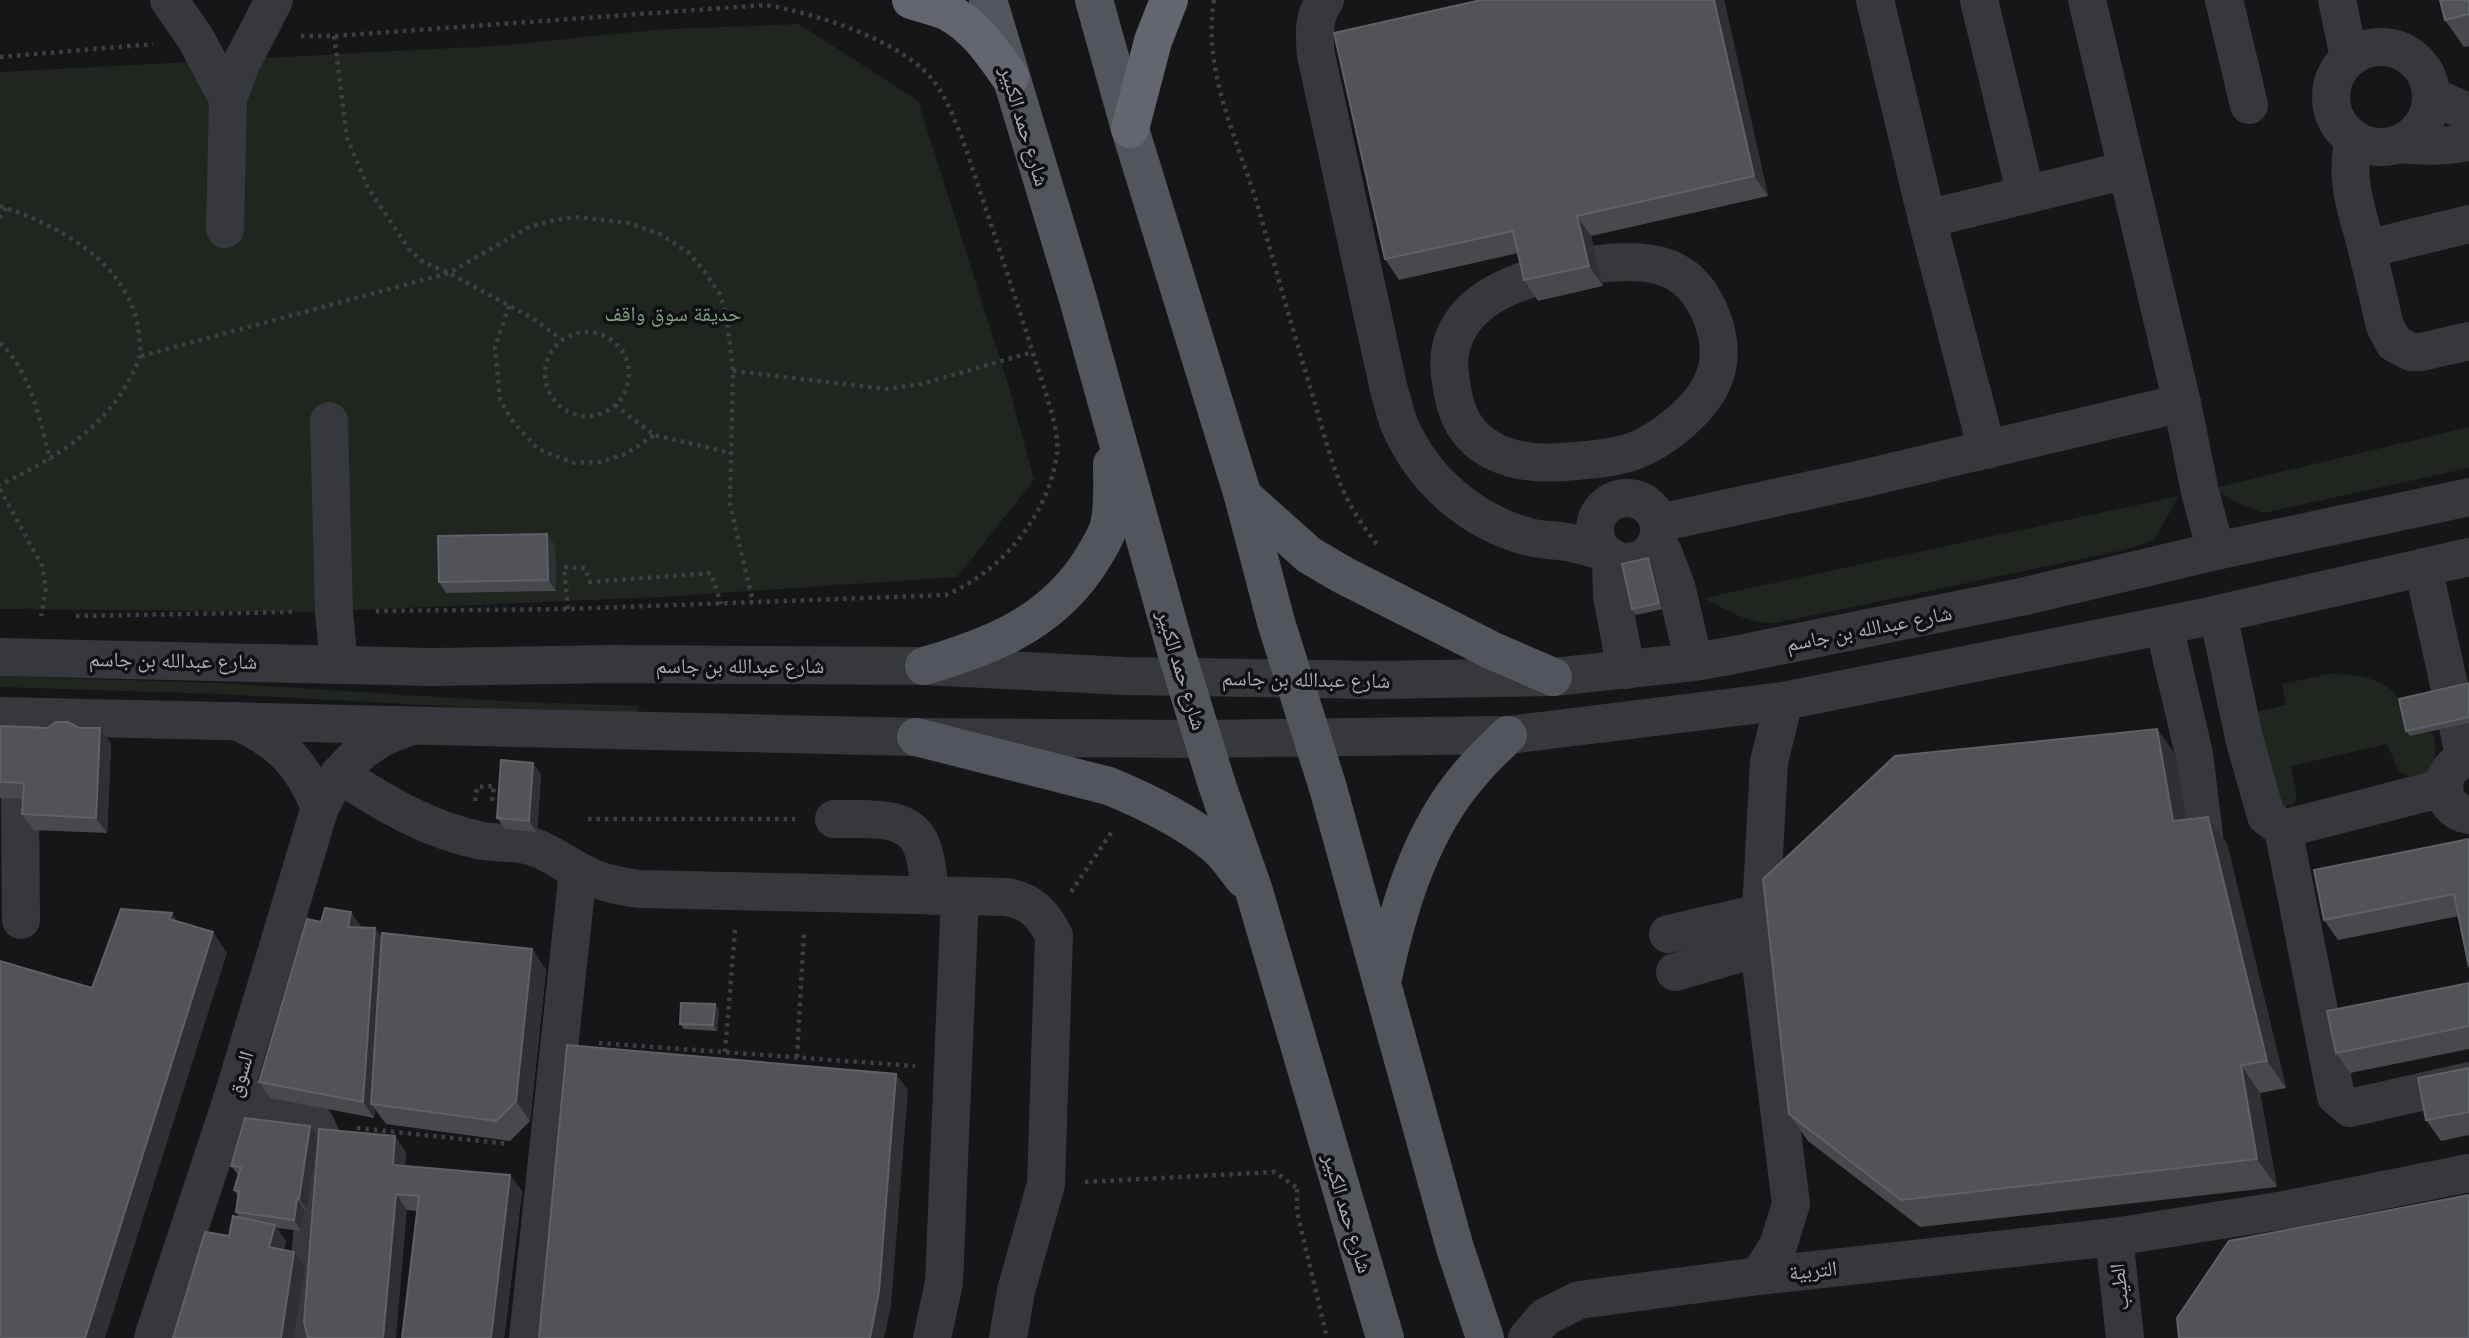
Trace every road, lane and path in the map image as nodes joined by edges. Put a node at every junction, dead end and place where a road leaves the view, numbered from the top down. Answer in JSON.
{"nodes":[{"id":1,"x":169,"y":0,"type":"edge"},
{"id":2,"x":274,"y":0,"type":"edge"},
{"id":3,"x":911,"y":0,"type":"edge"},
{"id":4,"x":988,"y":0,"type":"edge"},
{"id":5,"x":1094,"y":0,"type":"edge"},
{"id":6,"x":1169,"y":0,"type":"edge"},
{"id":7,"x":1325,"y":0,"type":"edge"},
{"id":8,"x":1875,"y":0,"type":"edge"},
{"id":9,"x":1979,"y":0,"type":"edge"},
{"id":10,"x":2087,"y":0,"type":"edge"},
{"id":11,"x":2224,"y":0,"type":"edge"},
{"id":12,"x":2337,"y":0,"type":"edge"},
{"id":13,"x":255,"y":34,"type":"junction"},
{"id":14,"x":334,"y":36,"type":"junction"},
{"id":15,"x":196,"y":39,"type":"junction"},
{"id":16,"x":0,"y":57,"type":"edge"},
{"id":17,"x":2349,"y":57,"type":"junction"},
{"id":18,"x":1010,"y":77,"type":"junction"},
{"id":19,"x":2432,"y":96,"type":"junction"},
{"id":20,"x":228,"y":99,"type":"junction"},
{"id":21,"x":2249,"y":105,"type":"dead end"},
{"id":22,"x":2469,"y":113,"type":"edge"},
{"id":23,"x":1130,"y":129,"type":"junction"},
{"id":24,"x":2354,"y":139,"type":"junction"},
{"id":25,"x":2469,"y":142,"type":"edge"},
{"id":26,"x":2398,"y":144,"type":"junction"},
{"id":27,"x":2127,"y":170,"type":"junction"},
{"id":28,"x":2026,"y":195,"type":"junction"},
{"id":29,"x":3,"y":207,"type":"edge"},
{"id":30,"x":0,"y":218,"type":"edge"},
{"id":31,"x":1927,"y":219,"type":"junction"},
{"id":32,"x":2469,"y":224,"type":"edge"},
{"id":33,"x":225,"y":229,"type":"dead end"},
{"id":34,"x":2367,"y":249,"type":"junction"},
{"id":35,"x":1598,"y":264,"type":"dead end"},
{"id":36,"x":449,"y":272,"type":"junction"},
{"id":37,"x":1533,"y":278,"type":"edge"},
{"id":38,"x":509,"y":306,"type":"junction"},
{"id":39,"x":561,"y":339,"type":"junction"},
{"id":40,"x":2469,"y":341,"type":"edge"},
{"id":41,"x":0,"y":343,"type":"edge"},
{"id":42,"x":1033,"y":352,"type":"junction"},
{"id":43,"x":141,"y":356,"type":"junction"},
{"id":44,"x":733,"y":371,"type":"junction"},
{"id":45,"x":2182,"y":403,"type":"junction"},
{"id":46,"x":615,"y":405,"type":"junction"},
{"id":47,"x":329,"y":421,"type":"dead end"},
{"id":48,"x":1112,"y":423,"type":"junction"},
{"id":49,"x":654,"y":435,"type":"junction"},
{"id":50,"x":1987,"y":450,"type":"junction"},
{"id":51,"x":732,"y":453,"type":"junction"},
{"id":52,"x":1630,"y":453,"type":"junction"},
{"id":53,"x":50,"y":460,"type":"junction"},
{"id":54,"x":1586,"y":460,"type":"junction"},
{"id":55,"x":0,"y":487,"type":"edge"},
{"id":56,"x":1242,"y":496,"type":"junction"},
{"id":57,"x":2469,"y":497,"type":"edge"},
{"id":58,"x":1653,"y":524,"type":"junction"},
{"id":59,"x":1604,"y":542,"type":"junction"},
{"id":60,"x":2216,"y":551,"type":"junction"},
{"id":61,"x":2469,"y":557,"type":"edge"},
{"id":62,"x":2423,"y":567,"type":"junction"},
{"id":63,"x":753,"y":602,"type":"junction"},
{"id":64,"x":721,"y":604,"type":"junction"},
{"id":65,"x":568,"y":609,"type":"junction"},
{"id":66,"x":334,"y":612,"type":"junction"},
{"id":67,"x":2218,"y":614,"type":"junction"},
{"id":68,"x":27,"y":616,"type":"dead end"},
{"id":69,"x":69,"y":616,"type":"dead end"},
{"id":70,"x":2164,"y":626,"type":"junction"},
{"id":71,"x":0,"y":657,"type":"edge"},
{"id":72,"x":1694,"y":662,"type":"junction"},
{"id":73,"x":338,"y":664,"type":"junction"},
{"id":74,"x":924,"y":666,"type":"junction"},
{"id":75,"x":1626,"y":670,"type":"junction"},
{"id":76,"x":1183,"y":677,"type":"junction"},
{"id":77,"x":1553,"y":677,"type":"junction"},
{"id":78,"x":1294,"y":680,"type":"junction"},
{"id":79,"x":1784,"y":701,"type":"junction"},
{"id":80,"x":236,"y":720,"type":"junction"},
{"id":81,"x":12,"y":725,"type":"edge"},
{"id":82,"x":420,"y":725,"type":"junction"},
{"id":83,"x":1508,"y":735,"type":"junction"},
{"id":84,"x":916,"y":737,"type":"junction"},
{"id":85,"x":1311,"y":738,"type":"junction"},
{"id":86,"x":1203,"y":740,"type":"junction"},
{"id":87,"x":2457,"y":745,"type":"edge"},
{"id":88,"x":339,"y":775,"type":"junction"},
{"id":89,"x":1135,"y":797,"type":"junction"},
{"id":90,"x":20,"y":799,"type":"edge"},
{"id":91,"x":320,"y":807,"type":"junction"},
{"id":92,"x":2469,"y":815,"type":"edge"},
{"id":93,"x":588,"y":818,"type":"dead end"},
{"id":94,"x":834,"y":819,"type":"joint"},
{"id":95,"x":2283,"y":829,"type":"junction"},
{"id":96,"x":2204,"y":835,"type":"edge"},
{"id":97,"x":578,"y":871,"type":"junction"},
{"id":98,"x":738,"y":891,"type":"junction"},
{"id":99,"x":1254,"y":891,"type":"junction"},
{"id":100,"x":806,"y":893,"type":"junction"},
{"id":101,"x":946,"y":896,"type":"junction"},
{"id":102,"x":21,"y":920,"type":"dead end"},
{"id":103,"x":1049,"y":925,"type":"junction"},
{"id":104,"x":1759,"y":931,"type":"junction"},
{"id":105,"x":1668,"y":934,"type":"dead end"},
{"id":106,"x":1675,"y":972,"type":"dead end"},
{"id":107,"x":1382,"y":987,"type":"junction"},
{"id":108,"x":560,"y":1040,"type":"junction"},
{"id":109,"x":725,"y":1052,"type":"junction"},
{"id":110,"x":797,"y":1057,"type":"junction"},
{"id":111,"x":951,"y":1068,"type":"junction"},
{"id":112,"x":2469,"y":1081,"type":"edge"},
{"id":113,"x":234,"y":1093,"type":"junction"},
{"id":114,"x":315,"y":1123,"type":"junction"},
{"id":115,"x":1323,"y":1131,"type":"junction"},
{"id":116,"x":548,"y":1149,"type":"junction"},
{"id":117,"x":2469,"y":1173,"type":"edge"},
{"id":118,"x":1046,"y":1184,"type":"junction"},
{"id":119,"x":1297,"y":1188,"type":"junction"},
{"id":120,"x":2114,"y":1237,"type":"junction"},
{"id":121,"x":1759,"y":1276,"type":"junction"},
{"id":122,"x":153,"y":1338,"type":"edge"},
{"id":123,"x":303,"y":1338,"type":"edge"},
{"id":124,"x":528,"y":1338,"type":"edge"},
{"id":125,"x":933,"y":1338,"type":"edge"},
{"id":126,"x":1008,"y":1338,"type":"edge"},
{"id":127,"x":1327,"y":1338,"type":"edge"},
{"id":128,"x":1385,"y":1338,"type":"edge"},
{"id":129,"x":1485,"y":1338,"type":"edge"},
{"id":130,"x":1527,"y":1338,"type":"edge"},
{"id":131,"x":2125,"y":1338,"type":"edge"}],
"edges":[{"from":1,"to":15,"type":"street"},
{"from":2,"to":13,"type":"street"},
{"from":3,"to":18,"type":"highway"},
{"from":4,"to":18,"type":"main road","name":"شارع حمد الكبير"},
{"from":5,"to":23,"type":"main road"},
{"from":6,"to":23,"type":"highway"},
{"from":7,"to":59,"type":"street"},
{"from":8,"to":31,"type":"street"},
{"from":9,"to":28,"type":"street"},
{"from":10,"to":27,"type":"street"},
{"from":11,"to":21,"type":"street"},
{"from":12,"to":17,"type":"street"},
{"from":13,"to":14,"type":"path"},
{"from":13,"to":20,"type":"street"},
{"from":14,"to":36,"type":"path"},
{"from":14,"to":42,"type":"path"},
{"from":15,"to":16,"type":"path"},
{"from":15,"to":20,"type":"street"},
{"from":17,"to":19,"type":"street"},
{"from":17,"to":24,"type":"street"},
{"from":18,"to":48,"type":"main road","name":"شارع حمد الكبير"},
{"from":19,"to":22,"type":"street"},
{"from":19,"to":26,"type":"street"},
{"from":20,"to":33,"type":"street"},
{"from":23,"to":56,"type":"main road"},
{"from":24,"to":26,"type":"street"},
{"from":24,"to":34,"type":"street"},
{"from":25,"to":26,"type":"street"},
{"from":27,"to":28,"type":"street"},
{"from":27,"to":45,"type":"street"},
{"from":28,"to":31,"type":"street"},
{"from":29,"to":30,"type":"path"},
{"from":29,"to":43,"type":"path"},
{"from":31,"to":50,"type":"street"},
{"from":32,"to":34,"type":"street"},
{"from":34,"to":40,"type":"street"},
{"from":35,"to":52,"type":"street"},
{"from":36,"to":38,"type":"path"},
{"from":36,"to":43,"type":"path"},
{"from":36,"to":44,"type":"path"},
{"from":37,"to":54,"type":"street"},
{"from":38,"to":39,"type":"path"},
{"from":38,"to":49,"type":"path"},
{"from":39,"to":46,"type":"path"},
{"from":39,"to":46,"type":"path"},
{"from":41,"to":53,"type":"path"},
{"from":42,"to":44,"type":"path"},
{"from":42,"to":63,"type":"path"},
{"from":43,"to":53,"type":"path"},
{"from":44,"to":51,"type":"path"},
{"from":45,"to":50,"type":"street"},
{"from":45,"to":60,"type":"street"},
{"from":46,"to":49,"type":"path"},
{"from":47,"to":66,"type":"street"},
{"from":48,"to":74,"type":"main road"},
{"from":48,"to":76,"type":"main road","name":"شارع حمد الكبير"},
{"from":49,"to":51,"type":"path"},
{"from":50,"to":58,"type":"street"},
{"from":51,"to":63,"type":"path"},
{"from":52,"to":54,"type":"street"},
{"from":52,"to":58,"type":"street"},
{"from":53,"to":55,"type":"path"},
{"from":54,"to":59,"type":"street"},
{"from":55,"to":68,"type":"path"},
{"from":56,"to":77,"type":"main road"},
{"from":56,"to":78,"type":"main road"},
{"from":57,"to":60,"type":"street","name":"شارع عبدالله بن جاسم"},
{"from":58,"to":59,"type":"street"},
{"from":58,"to":59,"type":"street"},
{"from":58,"to":72,"type":"street"},
{"from":59,"to":75,"type":"street"},
{"from":60,"to":72,"type":"street","name":"شارع عبدالله بن جاسم"},
{"from":61,"to":62,"type":"street"},
{"from":62,"to":67,"type":"street"},
{"from":62,"to":87,"type":"street"},
{"from":63,"to":64,"type":"path"},
{"from":64,"to":65,"type":"path"},
{"from":64,"to":65,"type":"path"},
{"from":65,"to":66,"type":"path"},
{"from":66,"to":69,"type":"path"},
{"from":66,"to":73,"type":"street"},
{"from":67,"to":70,"type":"street"},
{"from":67,"to":95,"type":"street"},
{"from":70,"to":79,"type":"street"},
{"from":70,"to":96,"type":"street"},
{"from":71,"to":73,"type":"street","name":"شارع عبدالله بن جاسم"},
{"from":72,"to":75,"type":"street","name":"شارع عبدالله بن جاسم"},
{"from":73,"to":74,"type":"street","name":"شارع عبدالله بن جاسم"},
{"from":74,"to":76,"type":"street","name":"شارع عبدالله بن جاسم"},
{"from":75,"to":77,"type":"street","name":"شارع عبدالله بن جاسم"},
{"from":76,"to":78,"type":"street","name":"شارع عبدالله بن جاسم"},
{"from":76,"to":86,"type":"main road","name":"شارع حمد الكبير"},
{"from":77,"to":78,"type":"street","name":"شارع عبدالله بن جاسم"},
{"from":78,"to":85,"type":"main road"},
{"from":79,"to":83,"type":"street"},
{"from":79,"to":104,"type":"street"},
{"from":80,"to":81,"type":"street"},
{"from":80,"to":82,"type":"street"},
{"from":80,"to":91,"type":"street"},
{"from":82,"to":84,"type":"street"},
{"from":82,"to":88,"type":"street","name":"السوق"},
{"from":83,"to":85,"type":"street"},
{"from":83,"to":107,"type":"main road"},
{"from":84,"to":86,"type":"street"},
{"from":84,"to":89,"type":"main road"},
{"from":85,"to":86,"type":"street"},
{"from":85,"to":107,"type":"main road"},
{"from":86,"to":99,"type":"main road","name":"شارع حمد الكبير"},
{"from":87,"to":92,"type":"street"},
{"from":87,"to":95,"type":"street"},
{"from":88,"to":91,"type":"street","name":"السوق"},
{"from":88,"to":97,"type":"street"},
{"from":89,"to":99,"type":"main road"},
{"from":89,"to":103,"type":"path"},
{"from":90,"to":102,"type":"street"},
{"from":91,"to":113,"type":"street","name":"السوق"},
{"from":93,"to":94,"type":"path"},
{"from":94,"to":101,"type":"street"},
{"from":95,"to":112,"type":"street"},
{"from":97,"to":98,"type":"street"},
{"from":97,"to":108,"type":"street"},
{"from":98,"to":100,"type":"street"},
{"from":98,"to":109,"type":"path"},
{"from":99,"to":115,"type":"main road","name":"شارع حمد الكبير"},
{"from":100,"to":101,"type":"street"},
{"from":100,"to":110,"type":"path"},
{"from":101,"to":103,"type":"street"},
{"from":101,"to":111,"type":"street"},
{"from":103,"to":118,"type":"street"},
{"from":104,"to":105,"type":"street"},
{"from":104,"to":106,"type":"street"},
{"from":104,"to":121,"type":"street"},
{"from":107,"to":129,"type":"main road"},
{"from":108,"to":109,"type":"path"},
{"from":108,"to":116,"type":"street"},
{"from":109,"to":110,"type":"path"},
{"from":110,"to":111,"type":"path"},
{"from":111,"to":125,"type":"street"},
{"from":113,"to":114,"type":"street"},
{"from":113,"to":122,"type":"street","name":"السوق"},
{"from":114,"to":116,"type":"path"},
{"from":114,"to":123,"type":"street"},
{"from":115,"to":119,"type":"path"},
{"from":115,"to":128,"type":"main road","name":"شارع حمد الكبير"},
{"from":116,"to":124,"type":"street"},
{"from":117,"to":120,"type":"street","name":"التربية"},
{"from":118,"to":119,"type":"path"},
{"from":118,"to":126,"type":"street"},
{"from":119,"to":127,"type":"path"},
{"from":120,"to":121,"type":"street","name":"التربية"},
{"from":120,"to":131,"type":"street","name":"الطيب"},
{"from":121,"to":130,"type":"street","name":"التربية"}]}
